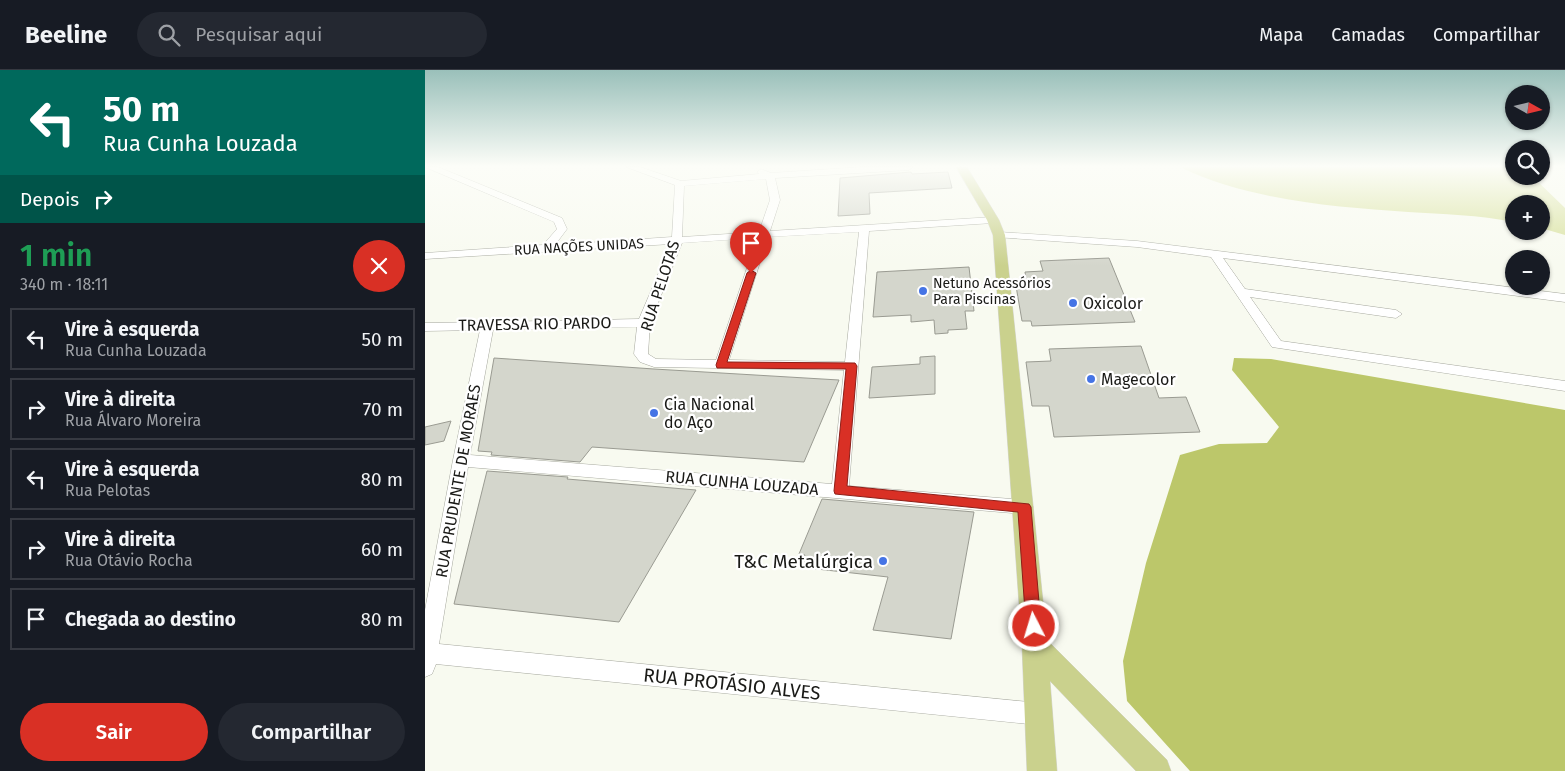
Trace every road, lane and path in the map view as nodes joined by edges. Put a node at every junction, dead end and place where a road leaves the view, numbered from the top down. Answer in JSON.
{"nodes":[{"id":1,"x":508,"y":200,"type":"edge"},
{"id":2,"x":679,"y":200,"type":"edge"},
{"id":3,"x":775,"y":200,"type":"edge"},
{"id":4,"x":980,"y":200,"type":"edge"},
{"id":5,"x":996,"y":227,"type":"junction"},
{"id":6,"x":864,"y":229,"type":"junction"},
{"id":7,"x":763,"y":236,"type":"junction"},
{"id":8,"x":677,"y":241,"type":"junction"},
{"id":9,"x":546,"y":249,"type":"junction"},
{"id":10,"x":1214,"y":253,"type":"junction"},
{"id":11,"x":425,"y":256,"type":"edge"},
{"id":12,"x":1241,"y":292,"type":"junction"},
{"id":13,"x":1565,"y":298,"type":"edge"},
{"id":14,"x":1397,"y":314,"type":"dead end"},
{"id":15,"x":644,"y":322,"type":"junction"},
{"id":16,"x":488,"y":324,"type":"junction"},
{"id":17,"x":425,"y":327,"type":"edge"},
{"id":18,"x":721,"y":365,"type":"junction"},
{"id":19,"x":852,"y":366,"type":"junction"},
{"id":20,"x":1565,"y":386,"type":"edge"},
{"id":21,"x":461,"y":460,"type":"junction"},
{"id":22,"x":840,"y":491,"type":"junction"},
{"id":23,"x":1024,"y":507,"type":"junction"},
{"id":24,"x":1035,"y":646,"type":"junction"},
{"id":25,"x":426,"y":658,"type":"edge"},
{"id":26,"x":1039,"y":714,"type":"junction"},
{"id":27,"x":1042,"y":771,"type":"edge"},
{"id":28,"x":1156,"y":771,"type":"edge"}],
"edges":[{"from":1,"to":9,"type":"street"},
{"from":2,"to":8,"type":"street","name":"RUA PELOTAS"},
{"from":3,"to":7,"type":"street"},
{"from":4,"to":5,"type":"main road"},
{"from":5,"to":6,"type":"street","name":"RUA NAÇÕES UNIDAS"},
{"from":5,"to":10,"type":"street","name":"RUA NAÇÕES UNIDAS"},
{"from":5,"to":23,"type":"main road"},
{"from":6,"to":7,"type":"street","name":"RUA NAÇÕES UNIDAS"},
{"from":6,"to":19,"type":"street"},
{"from":7,"to":8,"type":"street","name":"RUA NAÇÕES UNIDAS"},
{"from":7,"to":18,"type":"street"},
{"from":8,"to":9,"type":"street","name":"RUA NAÇÕES UNIDAS"},
{"from":8,"to":15,"type":"street","name":"RUA PELOTAS"},
{"from":9,"to":11,"type":"street","name":"RUA NAÇÕES UNIDAS"},
{"from":10,"to":12,"type":"street"},
{"from":10,"to":13,"type":"street","name":"RUA NAÇÕES UNIDAS"},
{"from":12,"to":14,"type":"street"},
{"from":12,"to":20,"type":"street"},
{"from":15,"to":16,"type":"street","name":"TRAVESSA RIO PARDO"},
{"from":15,"to":18,"type":"street","name":"RUA PELOTAS"},
{"from":16,"to":17,"type":"street","name":"TRAVESSA RIO PARDO"},
{"from":16,"to":21,"type":"street","name":"RUA PRUDENTE DE MORAES"},
{"from":18,"to":19,"type":"street","name":"RUA PELOTAS"},
{"from":19,"to":22,"type":"street"},
{"from":21,"to":22,"type":"street","name":"RUA CUNHA LOUZADA"},
{"from":21,"to":25,"type":"street","name":"RUA PRUDENTE DE MORAES"},
{"from":22,"to":23,"type":"street","name":"RUA CUNHA LOUZADA"},
{"from":23,"to":24,"type":"main road"},
{"from":24,"to":26,"type":"main road"},
{"from":24,"to":28,"type":"main road"},
{"from":25,"to":26,"type":"street","name":"RUA PROTÁSIO ALVES"},
{"from":26,"to":27,"type":"main road"}]}
